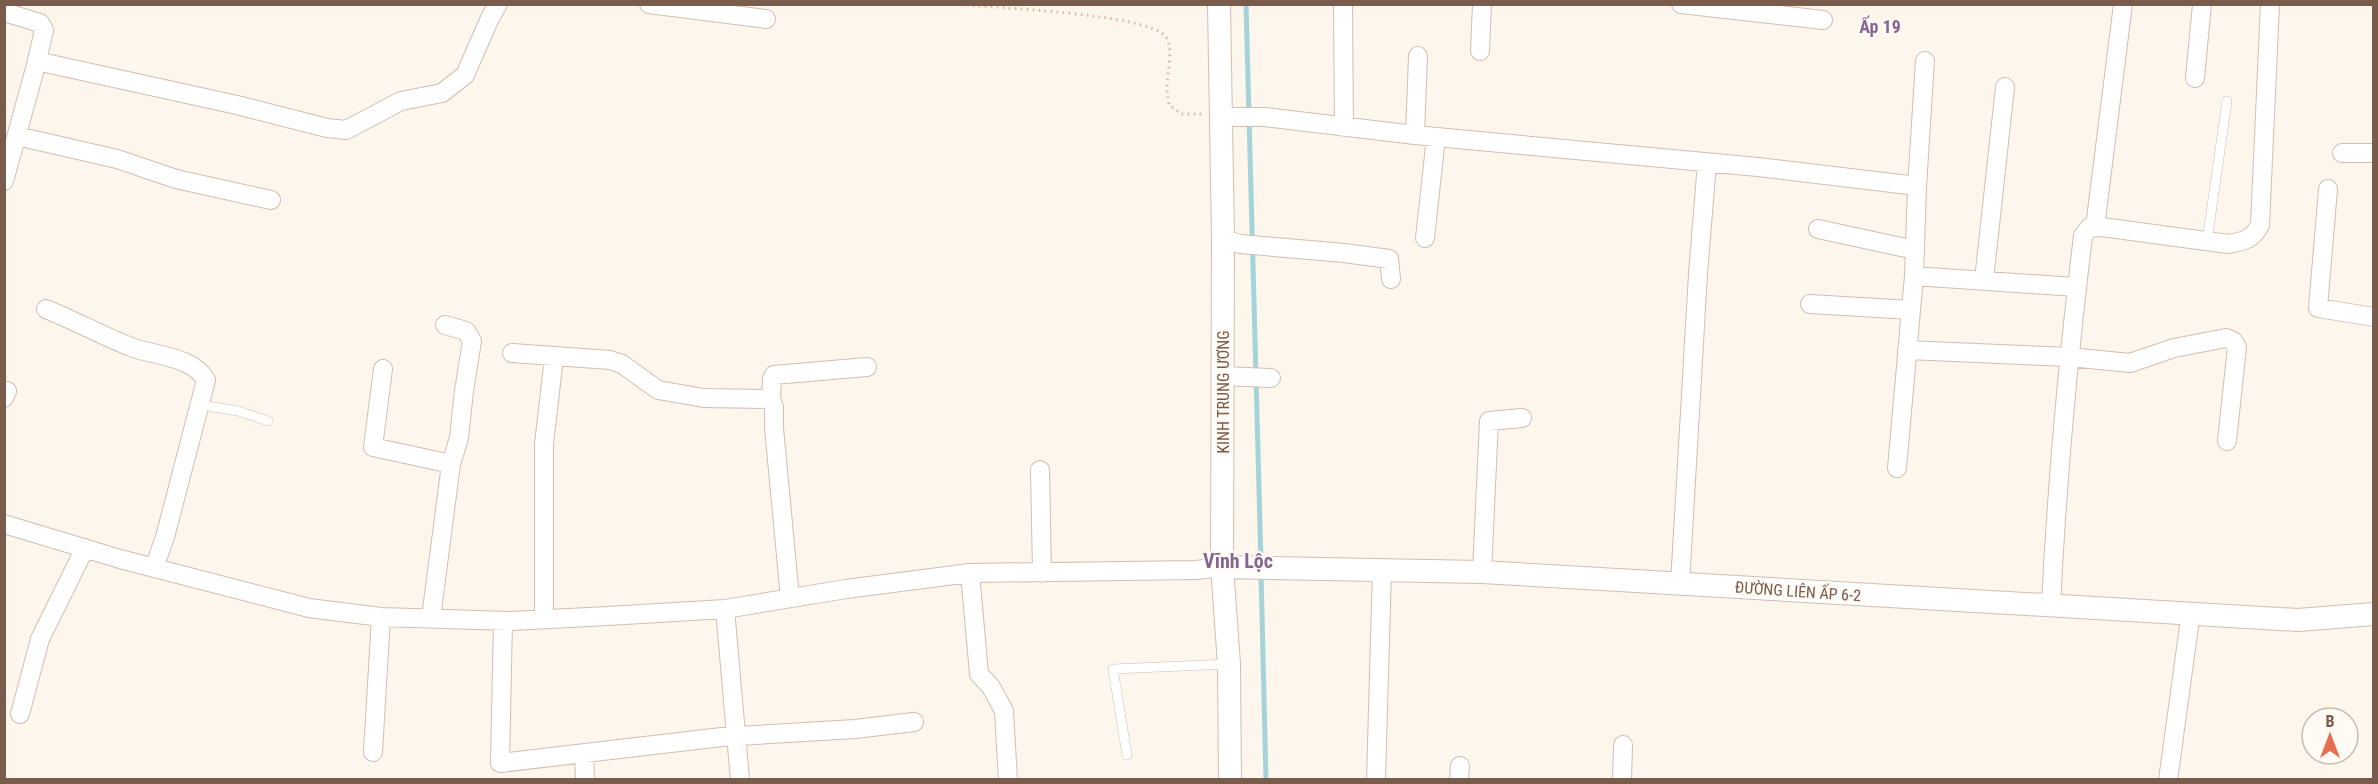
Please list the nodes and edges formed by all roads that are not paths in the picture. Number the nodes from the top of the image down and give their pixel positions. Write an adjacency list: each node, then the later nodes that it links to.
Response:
1 (498, 4): 16 (street)
2 (650, 4): 11 (street)
3 (1219, 4): 20 (street, KINH TRUNG ƯƠNG)
4 (1343, 4): 21 (street)
5 (1482, 4): 13 (street)
6 (1681, 4): 12 (street)
7 (2122, 4): 32 (street)
8 (2202, 4): 17 (street)
9 (2270, 4): 35 (street)
10 (4, 12): 16 (street)
11 (766, 19)
12 (1823, 20)
13 (1480, 51)
14 (1418, 56): 22 (street)
15 (1925, 60): 29 (street)
16 (36, 65): 23 (street)
17 (2195, 78)
18 (2005, 87): 40 (street)
19 (2227, 101): 35 (lane)
20 (1226, 116): 21 (street); 36 (street, KINH TRUNG ƯƠNG)
21 (1344, 127): 22 (street)
22 (1415, 135): 24 (street)
23 (17, 136): 28 (street); 31 (street)
24 (1436, 137): 27 (street); 34 (street)
25 (2342, 153): 26 (street)
26 (2373, 153)
27 (1707, 162): 29 (street); 71 (street)
28 (4, 181)
29 (1917, 186): 37 (street)
30 (2328, 189): 45 (street)
31 (271, 201)
32 (2095, 227): 35 (street); 41 (street)
33 (1818, 229): 37 (street)
34 (1425, 238)
35 (2207, 241)
36 (1232, 242): 39 (street); 53 (street, KINH TRUNG ƯƠNG)
37 (1915, 250): 38 (street)
38 (1914, 276): 40 (street); 44 (street)
39 (1391, 279)
40 (1984, 280): 41 (street)
41 (2076, 287): 50 (street)
42 (1810, 304): 44 (street)
43 (46, 309): 56 (street)
44 (1911, 310): 47 (street)
45 (2373, 317)
46 (445, 325): 60 (street)
47 (1907, 350): 50 (street); 61 (street)
48 (512, 353): 49 (street)
49 (554, 357): 55 (street); 79 (street)
50 (2069, 357): 59 (street); 73 (street)
51 (867, 367): 55 (street)
52 (383, 369): 60 (street)
53 (1223, 376): 54 (street); 65 (street, KINH TRUNG ƯƠNG)
54 (1271, 378)
55 (771, 399): 72 (street)
56 (201, 405): 58 (lane); 66 (street)
57 (1522, 417): 70 (street)
58 (268, 421)
59 (2227, 441)
60 (450, 464): 78 (street)
61 (1897, 468)
62 (1040, 471): 69 (street)
63 (4, 524): 64 (street)
64 (85, 548): 66 (street); 82 (street)
65 (1230, 567): 67 (street, ĐƯỜNG LIÊN ẤP 6-2); 69 (street); 81 (street, KINH TRUNG ƯƠNG)
66 (154, 568): 77 (street)
67 (1382, 569): 70 (street, ĐƯỜNG LIÊN ẤP 6-2); 93 (street)
68 (970, 573): 69 (street); 72 (street); 91 (street)
69 (1041, 573)
70 (1482, 573): 71 (street, ĐƯỜNG LIÊN ẤP 6-2)
71 (1680, 584): 73 (street, ĐƯỜNG LIÊN ẤP 6-2)
72 (790, 598): 74 (street)
73 (2051, 604): 75 (street, ĐƯỜNG LIÊN ẤP 6-2)
74 (725, 609): 79 (street); 84 (street)
75 (2191, 612): 76 (street, ĐƯỜNG LIÊN ẤP 6-2); 95 (street)
76 (2373, 614)
77 (381, 617): 78 (street); 86 (street)
78 (431, 618): 80 (street)
79 (544, 619): 80 (street)
80 (503, 621): 87 (street)
81 (1229, 664): 88 (lane); 92 (street, KINH TRUNG ƯƠNG)
82 (20, 714)
83 (914, 722): 84 (street)
84 (735, 735): 87 (street); 90 (street)
85 (1623, 745): 94 (street)
86 (373, 752)
87 (584, 754): 89 (street)
88 (1127, 755)
89 (585, 780)
90 (740, 780)
91 (1008, 780)
92 (1230, 780)
93 (1376, 780)
94 (1622, 780)
95 (2168, 780)

